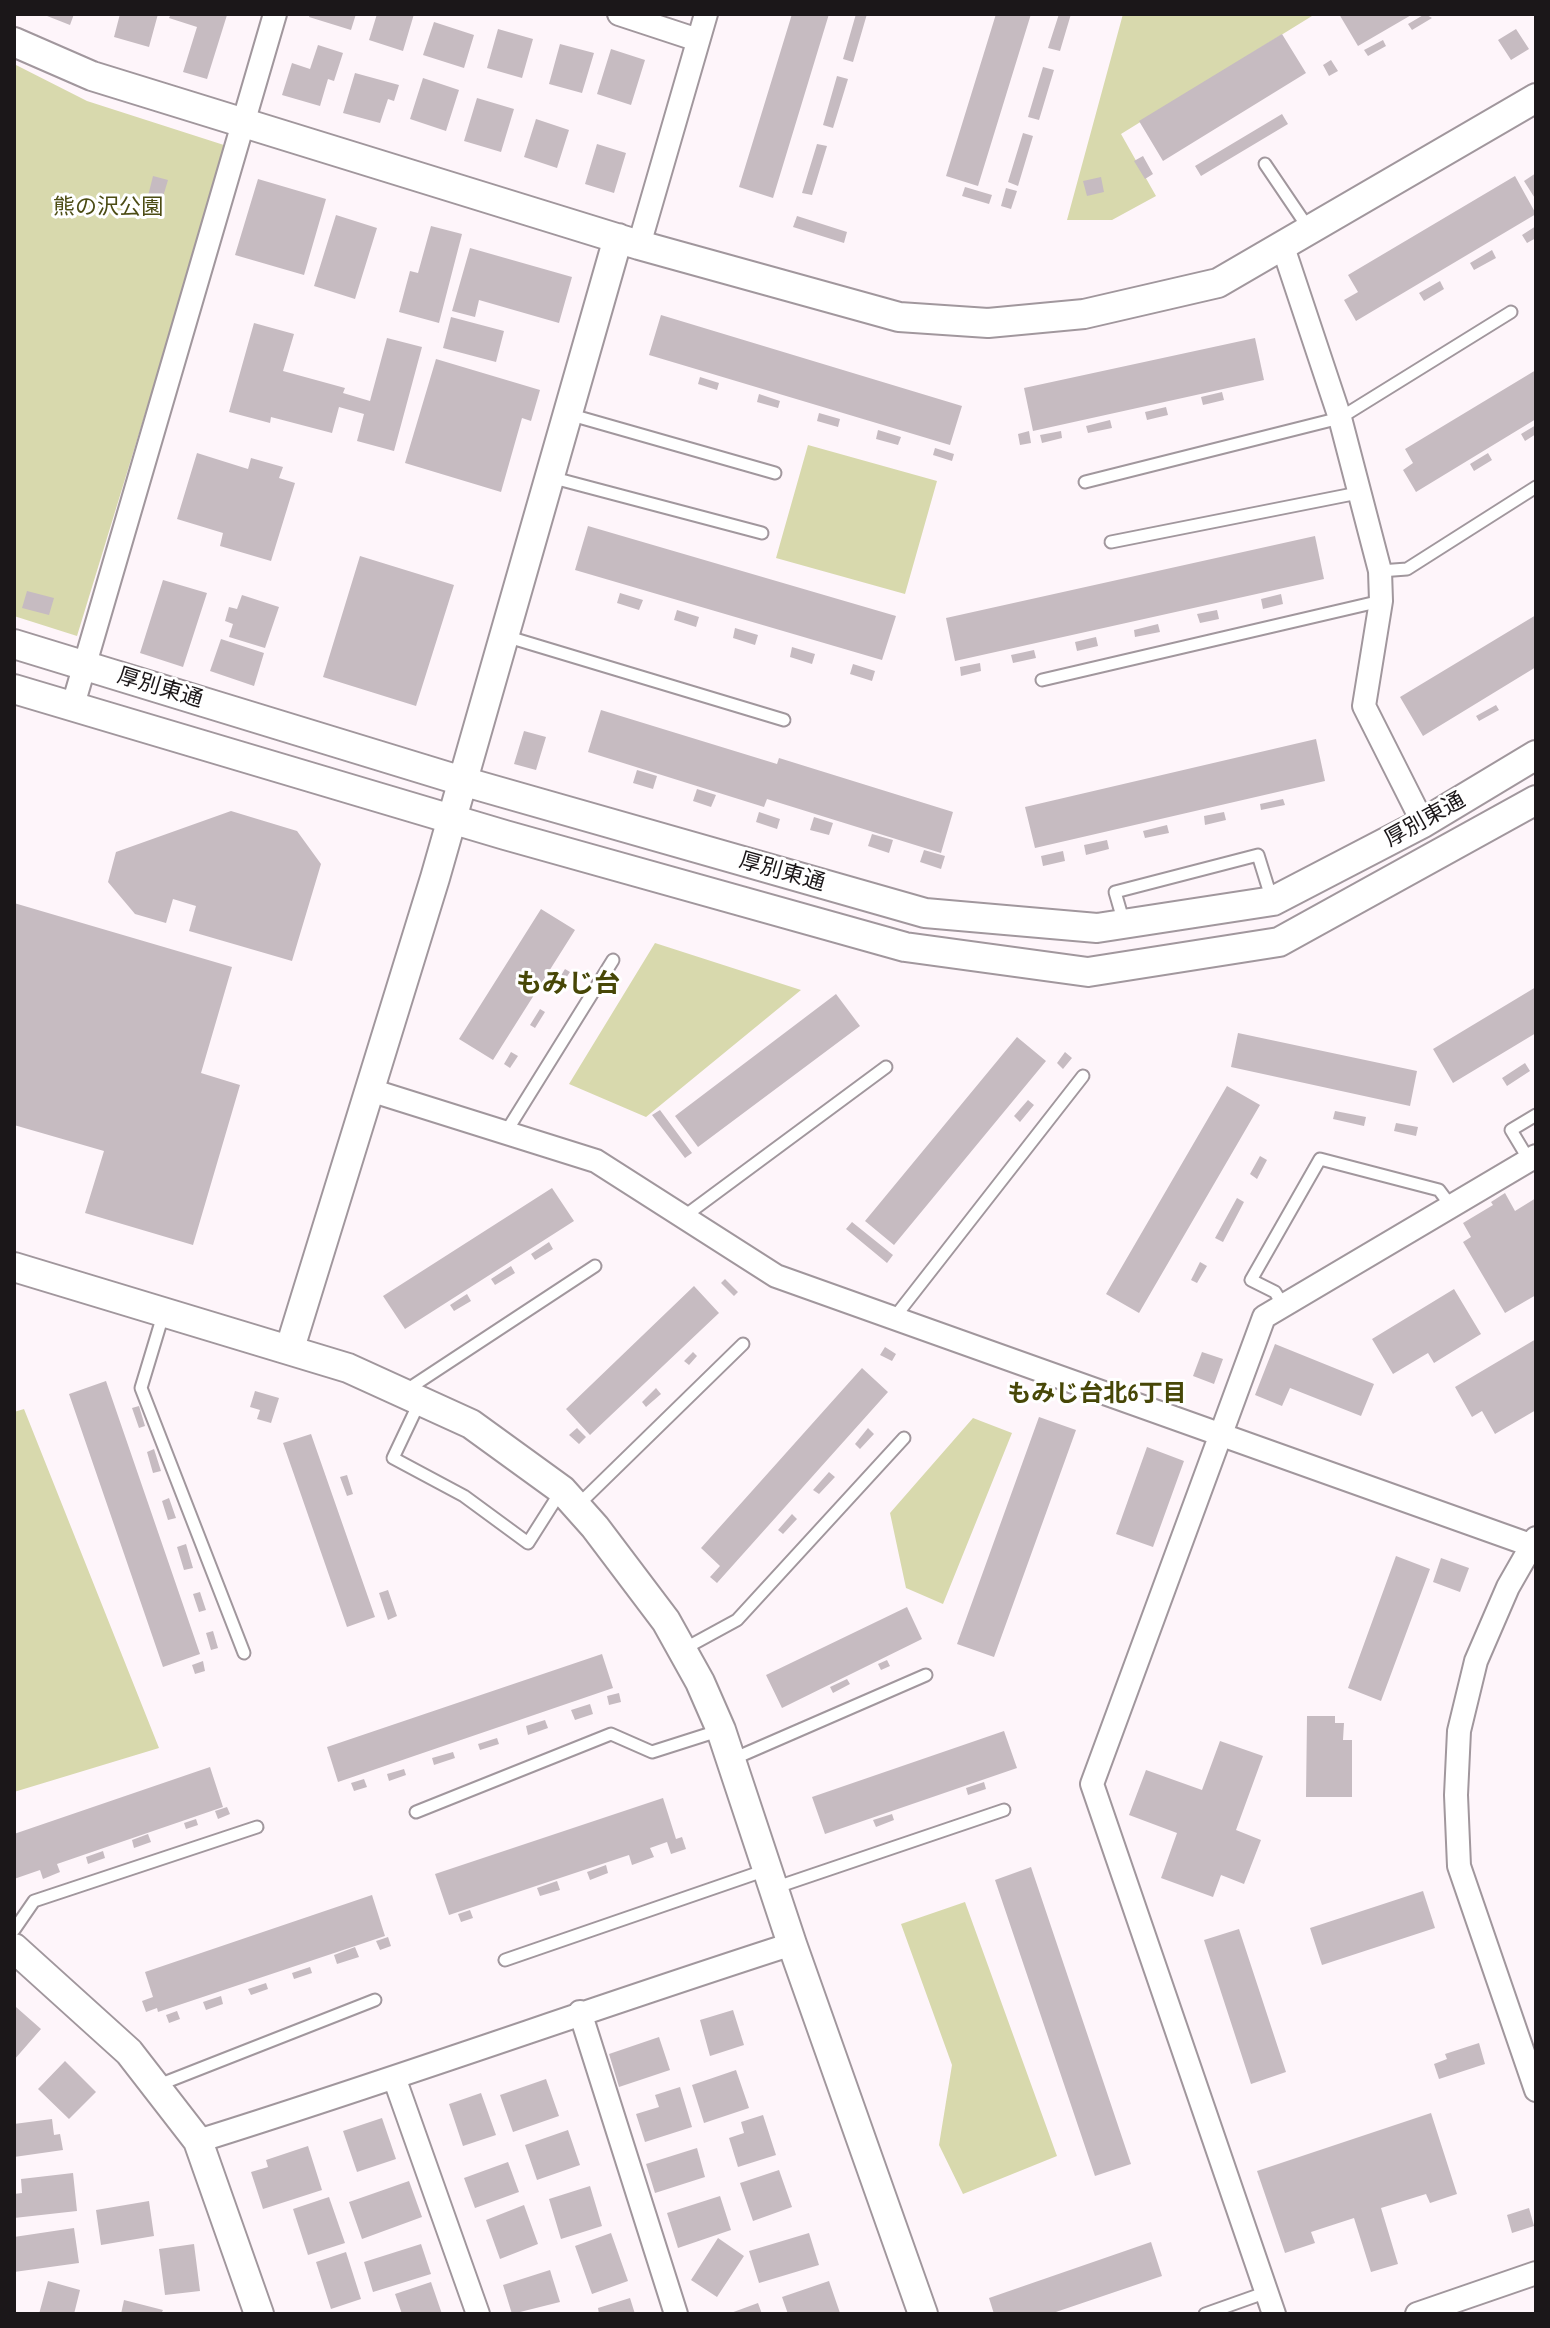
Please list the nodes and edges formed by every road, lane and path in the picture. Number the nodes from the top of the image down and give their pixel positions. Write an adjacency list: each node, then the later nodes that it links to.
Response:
1 (275, 14): 7 (street)
2 (619, 14): 4 (street)
3 (706, 14): 4 (street)
4 (698, 40): 10 (street)
5 (14, 42): 7 (street)
6 (1536, 98): 9 (street)
7 (242, 122): 10 (street); 26 (street)
8 (1265, 164): 9 (lane)
9 (1309, 229): 11 (street)
10 (628, 242): 11 (street); 13 (street)
11 (1282, 244): 14 (street)
12 (1511, 312): 14 (lane)
13 (566, 414): 15 (lane); 16 (street)
14 (1340, 418): 17 (lane); 19 (street)
15 (775, 473)
16 (548, 476): 20 (lane); 24 (street)
17 (1085, 482)
18 (1536, 487): 22 (lane)
19 (1358, 493): 21 (lane); 22 (street)
20 (762, 533)
21 (1111, 542)
22 (1380, 571): 23 (street)
23 (1381, 601): 27 (lane); 35 (street)
24 (505, 636): 30 (lane); 32 (street)
25 (14, 644): 26 (street, 厚別東通)
26 (84, 665): 29 (street); 32 (street, 厚別東通)
27 (1042, 680)
28 (14, 689): 29 (street, 厚別東通)
29 (73, 705): 34 (street, 厚別東通)
30 (784, 720)
31 (1536, 755): 35 (street, 厚別東通)
32 (462, 781): 34 (street); 37 (street, 厚別東通)
33 (1536, 800): 34 (street, 厚別東通)
34 (452, 819): 41 (street)
35 (1423, 823): 36 (street, 厚別東通)
36 (1273, 901): 37 (street, 厚別東通); 37 (lane)
37 (1124, 924)
38 (613, 960): 43 (lane)
39 (886, 1067): 46 (lane)
40 (1083, 1076): 51 (lane)
41 (370, 1090): 43 (street); 53 (street)
42 (1536, 1115): 44 (lane)
43 (506, 1132): 46 (street)
44 (1533, 1158): 45 (street)
45 (1451, 1206): 49 (street); 49 (lane)
46 (682, 1218): 51 (street)
47 (595, 1266): 54 (lane)
48 (14, 1267): 50 (street)
49 (1283, 1305): 55 (street)
50 (164, 1311): 53 (street); 60 (lane)
51 (894, 1318): 55 (street)
52 (743, 1344): 57 (lane)
53 (290, 1348): 54 (street)
54 (411, 1397): 57 (street); 57 (lane)
55 (1218, 1436): 58 (street); 79 (street)
56 (904, 1438): 59 (lane)
57 (569, 1499): 59 (street)
58 (1534, 1543): 76 (street)
59 (682, 1650): 62 (street)
60 (244, 1653)
61 (926, 1675): 63 (lane)
62 (721, 1730): 63 (street); 65 (lane)
63 (731, 1760): 67 (street)
64 (1004, 1810): 67 (lane)
65 (416, 1812)
66 (257, 1827): 68 (lane)
67 (770, 1879): 69 (street); 71 (lane)
68 (14, 1930)
69 (792, 1944): 73 (street); 83 (street)
70 (14, 1948): 75 (street)
71 (505, 1960)
72 (375, 2000): 75 (lane)
73 (580, 2012): 74 (street); 82 (street)
74 (395, 2080): 77 (street); 81 (street)
75 (155, 2086): 77 (street)
76 (1536, 2090)
77 (198, 2141): 80 (street)
78 (1536, 2273): 85 (street)
79 (1270, 2303): 84 (lane)
80 (259, 2314)
81 (478, 2314)
82 (676, 2314)
83 (923, 2314)
84 (1205, 2314)
85 (1417, 2314)

